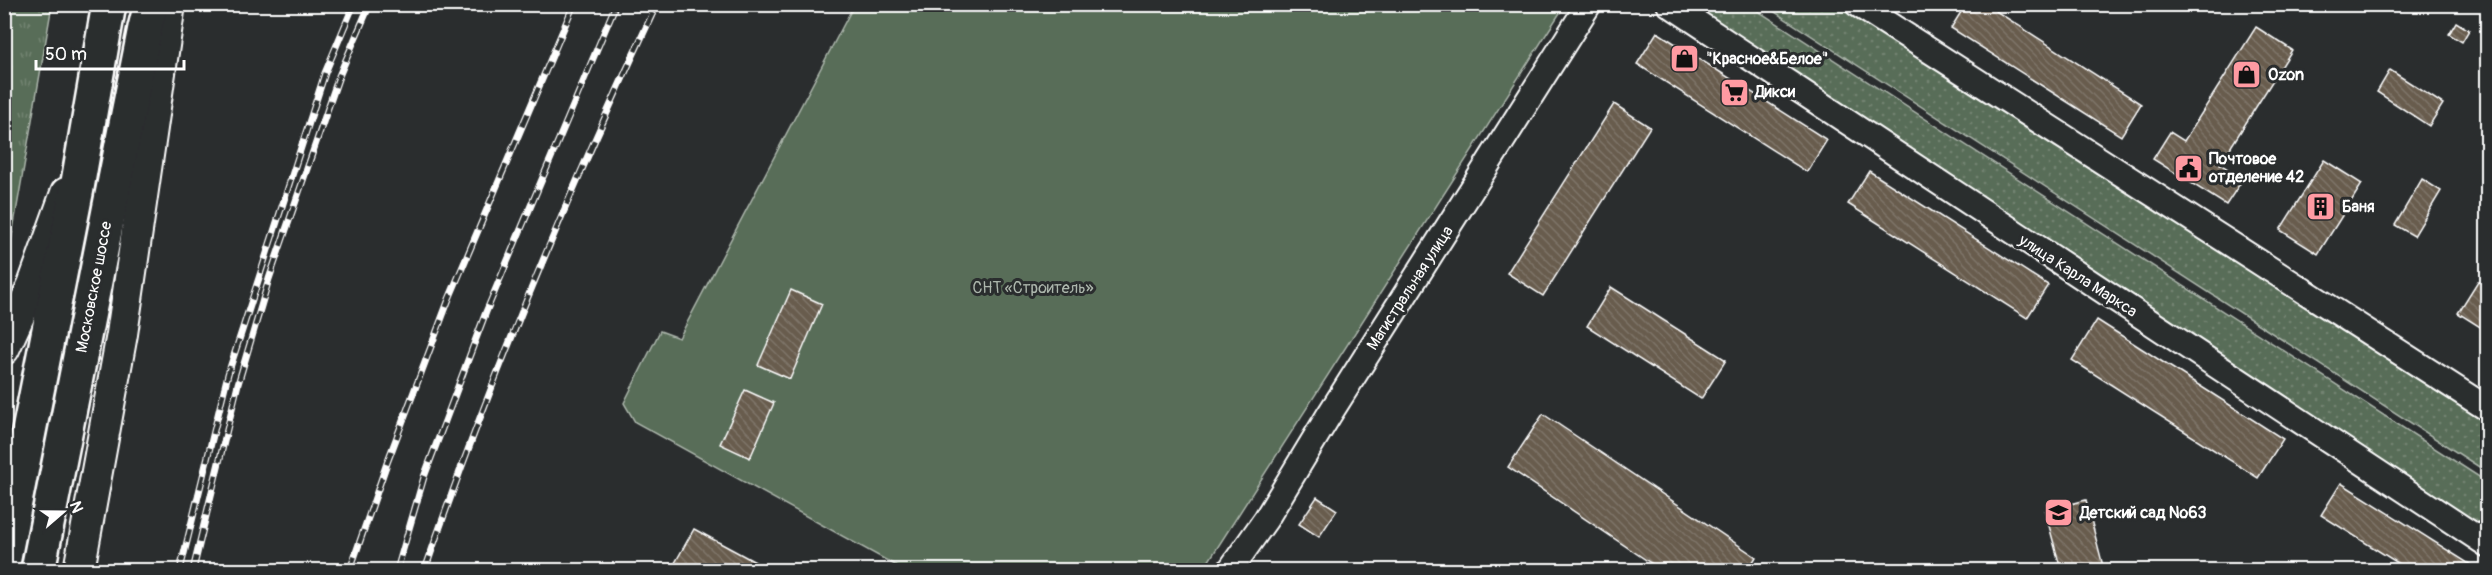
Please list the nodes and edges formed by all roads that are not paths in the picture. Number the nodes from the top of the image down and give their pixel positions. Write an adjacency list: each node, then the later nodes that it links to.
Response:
1 (109, 4): 7 (highway)
2 (151, 4): 12 (highway, Московское шоссе)
3 (170, 4): 13 (main road, Московское шоссе)
4 (1589, 4): 14 (street, Магистральная улица)
5 (1669, 4): 10 (street, улица Карла Маркса)
6 (1857, 4): 9 (street)
7 (85, 146): 8 (main road); 11 (highway)
8 (4, 349)
9 (2487, 409)
10 (2487, 545)
11 (4, 558)
12 (38, 570)
13 (79, 570)
14 (1230, 570)

